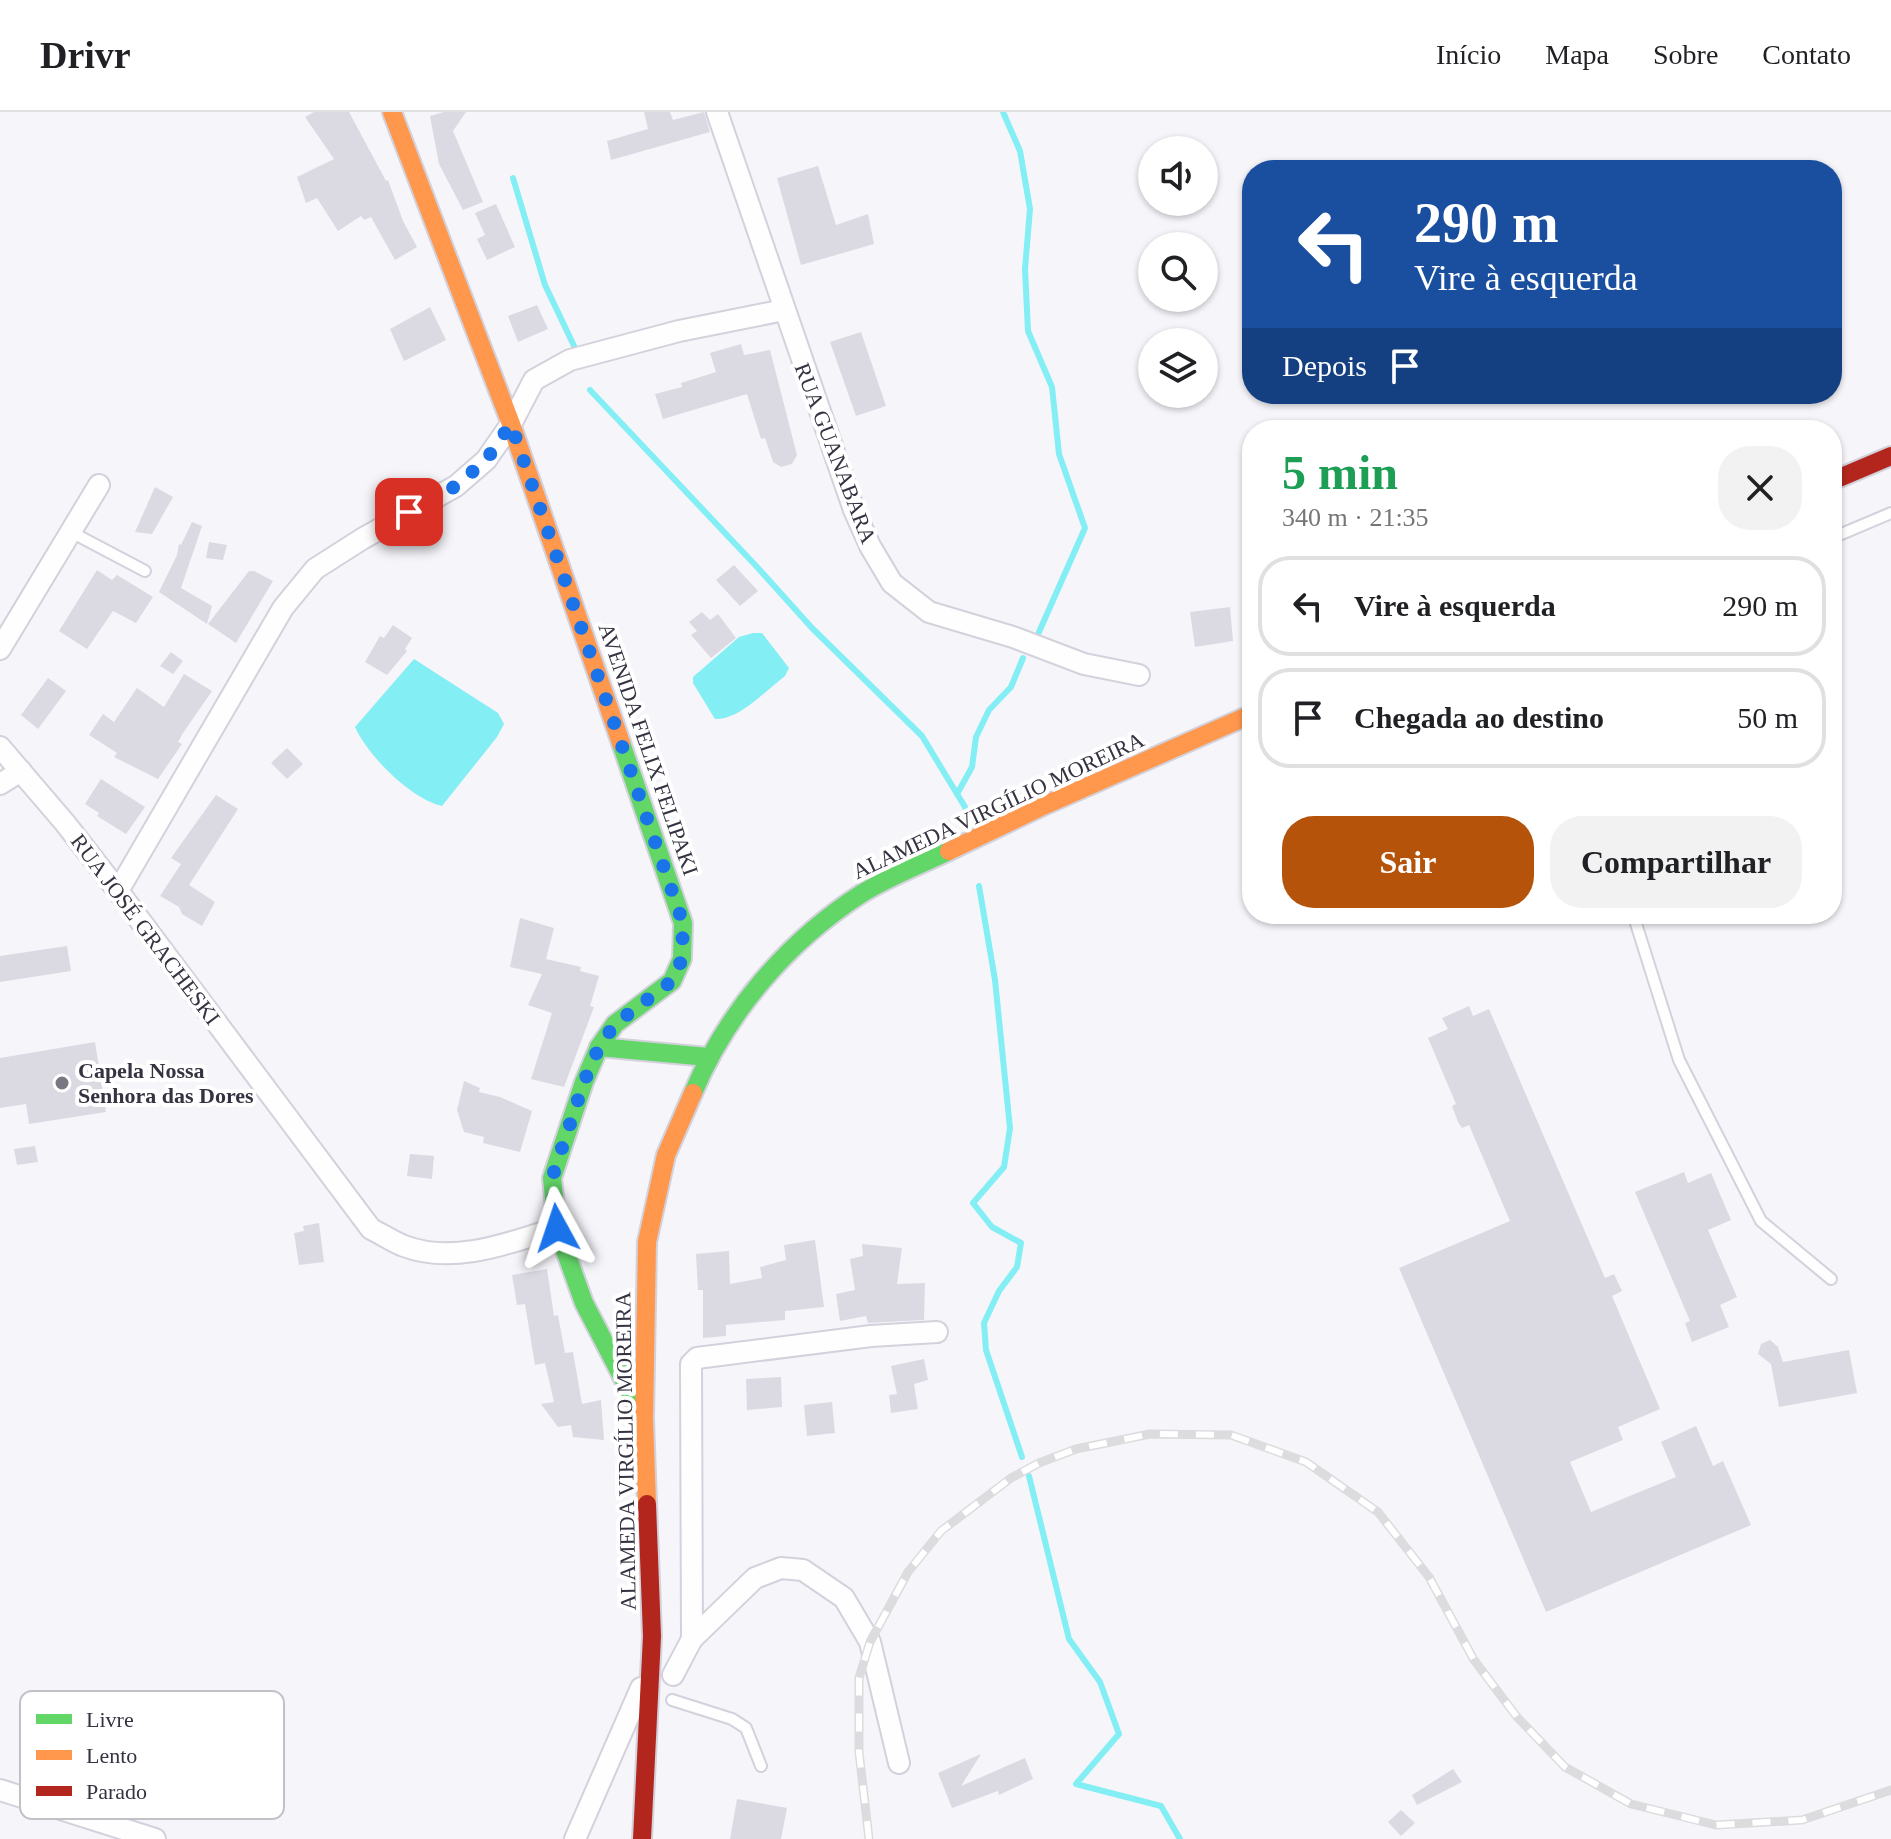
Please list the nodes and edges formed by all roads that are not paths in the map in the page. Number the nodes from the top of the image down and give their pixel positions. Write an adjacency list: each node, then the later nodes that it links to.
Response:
1 (392, 112): 4 (main road, AVENIDA FELIX FELIPAKI)
2 (717, 112): 3 (street, RUA GUANABARA)
3 (784, 310): 4 (street); 13 (street, RUA GUANABARA)
4 (511, 424): 18 (street); 20 (main road, AVENIDA FELIX FELIPAKI)
5 (1891, 456): 6 (main road)
6 (1842, 477)
7 (99, 485): 9 (street)
8 (1891, 513): 10 (lane)
9 (71, 532): 11 (lane); 12 (street)
10 (1842, 534)
11 (145, 571)
12 (0, 649)
13 (1139, 675)
14 (1242, 718): 21 (main road, ALAMEDA VIRGÍLIO MOREIRA)
15 (0, 747): 16 (street, RUA JOSÉ GRACHESKI)
16 (21, 771): 17 (street); 18 (street, RUA JOSÉ GRACHESKI)
17 (0, 784)
18 (118, 891): 22 (street, RUA JOSÉ GRACHESKI)
19 (1636, 924): 23 (lane)
20 (599, 1047): 21 (main road); 22 (main road, AVENIDA FELIX FELIPAKI)
21 (708, 1057): 25 (main road, ALAMEDA VIRGÍLIO MOREIRA)
22 (557, 1228): 25 (main road, AVENIDA FELIX FELIPAKI)
23 (1831, 1279)
24 (937, 1332): 26 (street)
25 (644, 1419): 27 (main road, ALAMEDA VIRGÍLIO MOREIRA)
26 (683, 1638): 28 (street); 30 (street)
27 (650, 1666): 36 (street); 37 (main road, ALAMEDA VIRGÍLIO MOREIRA)
28 (673, 1675): 29 (main road)
29 (672, 1707): 31 (lane)
30 (899, 1763)
31 (761, 1766)
32 (0, 1790): 33 (street)
33 (20, 1796)
34 (92, 1819): 35 (street)
35 (155, 1839)
36 (575, 1839)
37 (642, 1839)

